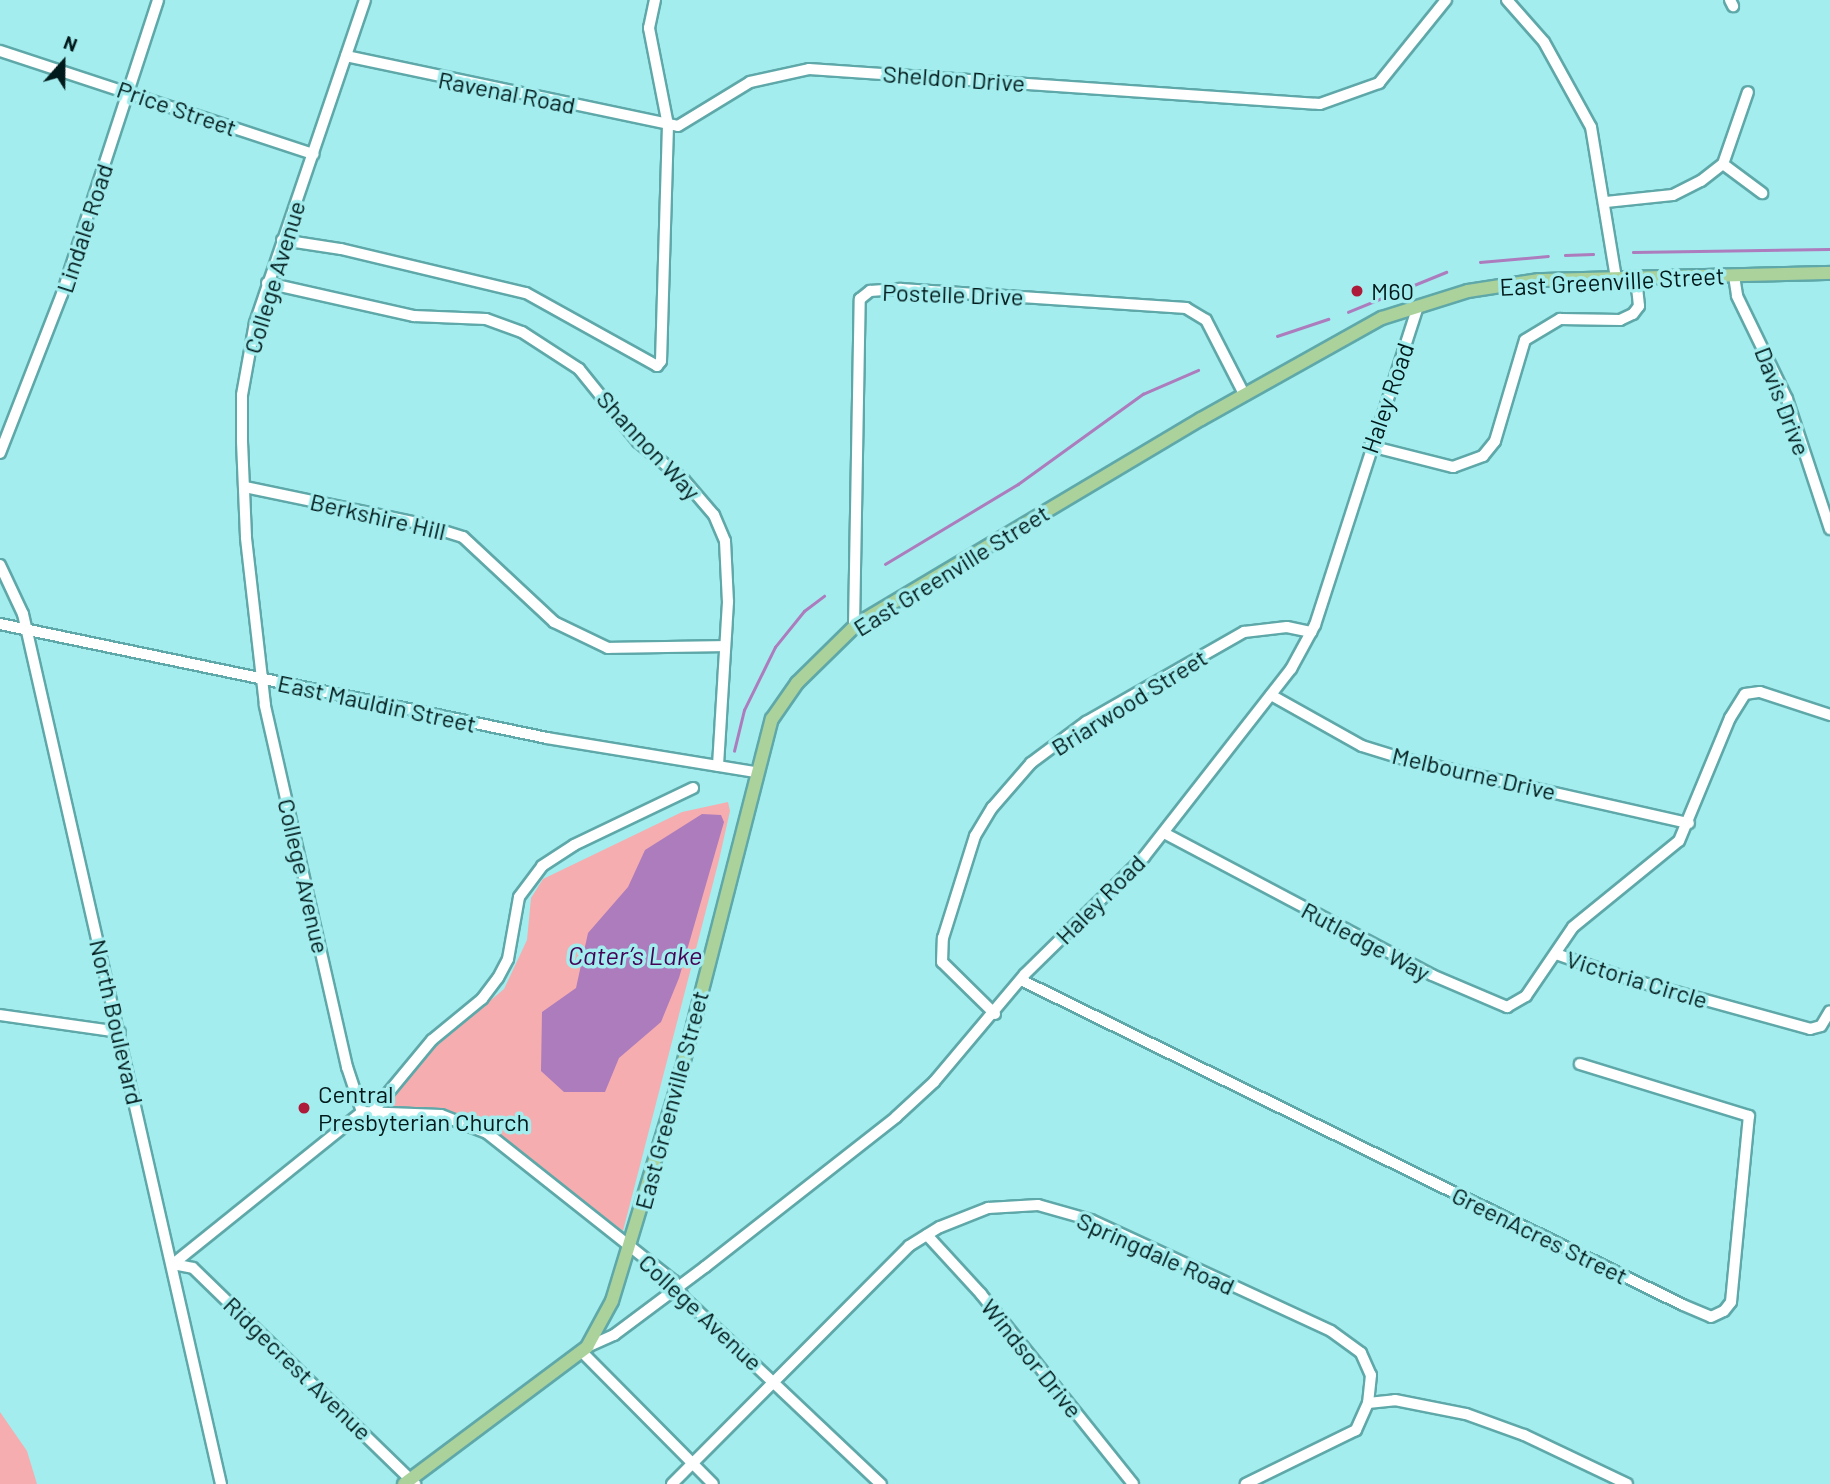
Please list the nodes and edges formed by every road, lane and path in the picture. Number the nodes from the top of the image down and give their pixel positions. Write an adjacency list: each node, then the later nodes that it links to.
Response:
1 (158, 0): 8 (street, Lindale Road)
2 (365, 0): 7 (street, College Avenue)
3 (654, 0): 10 (street)
4 (1446, 0): 10 (street, Sheldon Drive)
5 (1507, 0): 14 (street)
6 (0, 51): 8 (street, Price Street)
7 (346, 56): 10 (street, Ravenal Road); 11 (street, College Avenue)
8 (129, 91): 11 (street, Price Street); 24 (street, Lindale Road)
9 (1748, 92): 12 (street)
10 (668, 125): 15 (street, Shannon Way)
11 (313, 154): 15 (street, College Avenue)
12 (1723, 164): 13 (street); 14 (street)
13 (1762, 193)
14 (1606, 202): 18 (street)
15 (282, 240): 20 (street, College Avenue)
16 (1830, 273): 17 (main road, East Greenville Street)
17 (1734, 276): 19 (main road, East Greenville Street); 26 (street, Davis Drive)
18 (1616, 278): 19 (main road, East Greenville Street); 21 (main road, East Greenville Street)
19 (1636, 278): 23 (street)
20 (267, 283): 25 (street, College Avenue); 32 (street, Shannon Way)
21 (1418, 306): 22 (main road, East Greenville Street); 23 (street, Haley Road)
22 (1244, 394): 29 (main road, East Greenville Street); 29 (street, Postelle Drive)
23 (1370, 446): 31 (street, Haley Road)
24 (0, 453)
25 (245, 486): 32 (street, Berkshire Hill); 33 (street, College Avenue)
26 (1830, 529)
27 (0, 565): 30 (street, North Boulevard)
28 (0, 624): 30 (street, East Mauldin Street)
29 (854, 627): 37 (main road, East Greenville Street)
30 (26, 629): 33 (street, East Mauldin Street); 46 (street, North Boulevard)
31 (1311, 632): 34 (street, Haley Road); 44 (street, Briarwood Street)
32 (724, 646): 36 (street, Shannon Way)
33 (262, 679): 36 (street, East Mauldin Street); 49 (street, College Avenue)
34 (1271, 695): 39 (street, Melbourne Drive); 40 (street, Haley Road)
35 (1830, 715): 39 (street, Victoria Circle)
36 (718, 766): 37 (street, East Mauldin Street)
37 (755, 772): 51 (main road, East Greenville Street)
38 (693, 788): 48 (street)
39 (1689, 823): 41 (street, Victoria Circle)
40 (1164, 833): 41 (street, Rutledge Way); 42 (street, Haley Road)
41 (1556, 954): 43 (street, Victoria Circle)
42 (1021, 980): 44 (street, Haley Road); 47 (street, GreenAcres Street)
43 (1830, 1011)
44 (995, 1014): 53 (street, Haley Road)
45 (0, 1015): 46 (street)
46 (120, 1032): 52 (street, North Boulevard)
47 (1580, 1064)
48 (374, 1110): 49 (street, College Avenue); 51 (street, College Avenue)
49 (362, 1112): 52 (street)
50 (927, 1235): 55 (street, Springdale Road); 56 (street, Springdale Road); 63 (street, Windsor Drive)
51 (631, 1248): 53 (street, College Avenue); 54 (main road, East Greenville Street)
52 (173, 1264): 58 (street, Ridgecrest Avenue); 59 (street, North Boulevard)
53 (677, 1286): 54 (street, Haley Road); 55 (street, College Avenue)
54 (584, 1349): 57 (street); 58 (main road, East Greenville Street)
55 (775, 1381): 57 (street, Springdale Road); 62 (street, College Avenue)
56 (1368, 1403): 64 (street, Springdale Road); 65 (street)
57 (692, 1464): 60 (street, Springdale Road); 61 (street)
58 (410, 1482)
59 (221, 1484)
60 (673, 1484)
61 (713, 1484)
62 (881, 1484)
63 (1133, 1484)
64 (1246, 1484)
65 (1627, 1484)

